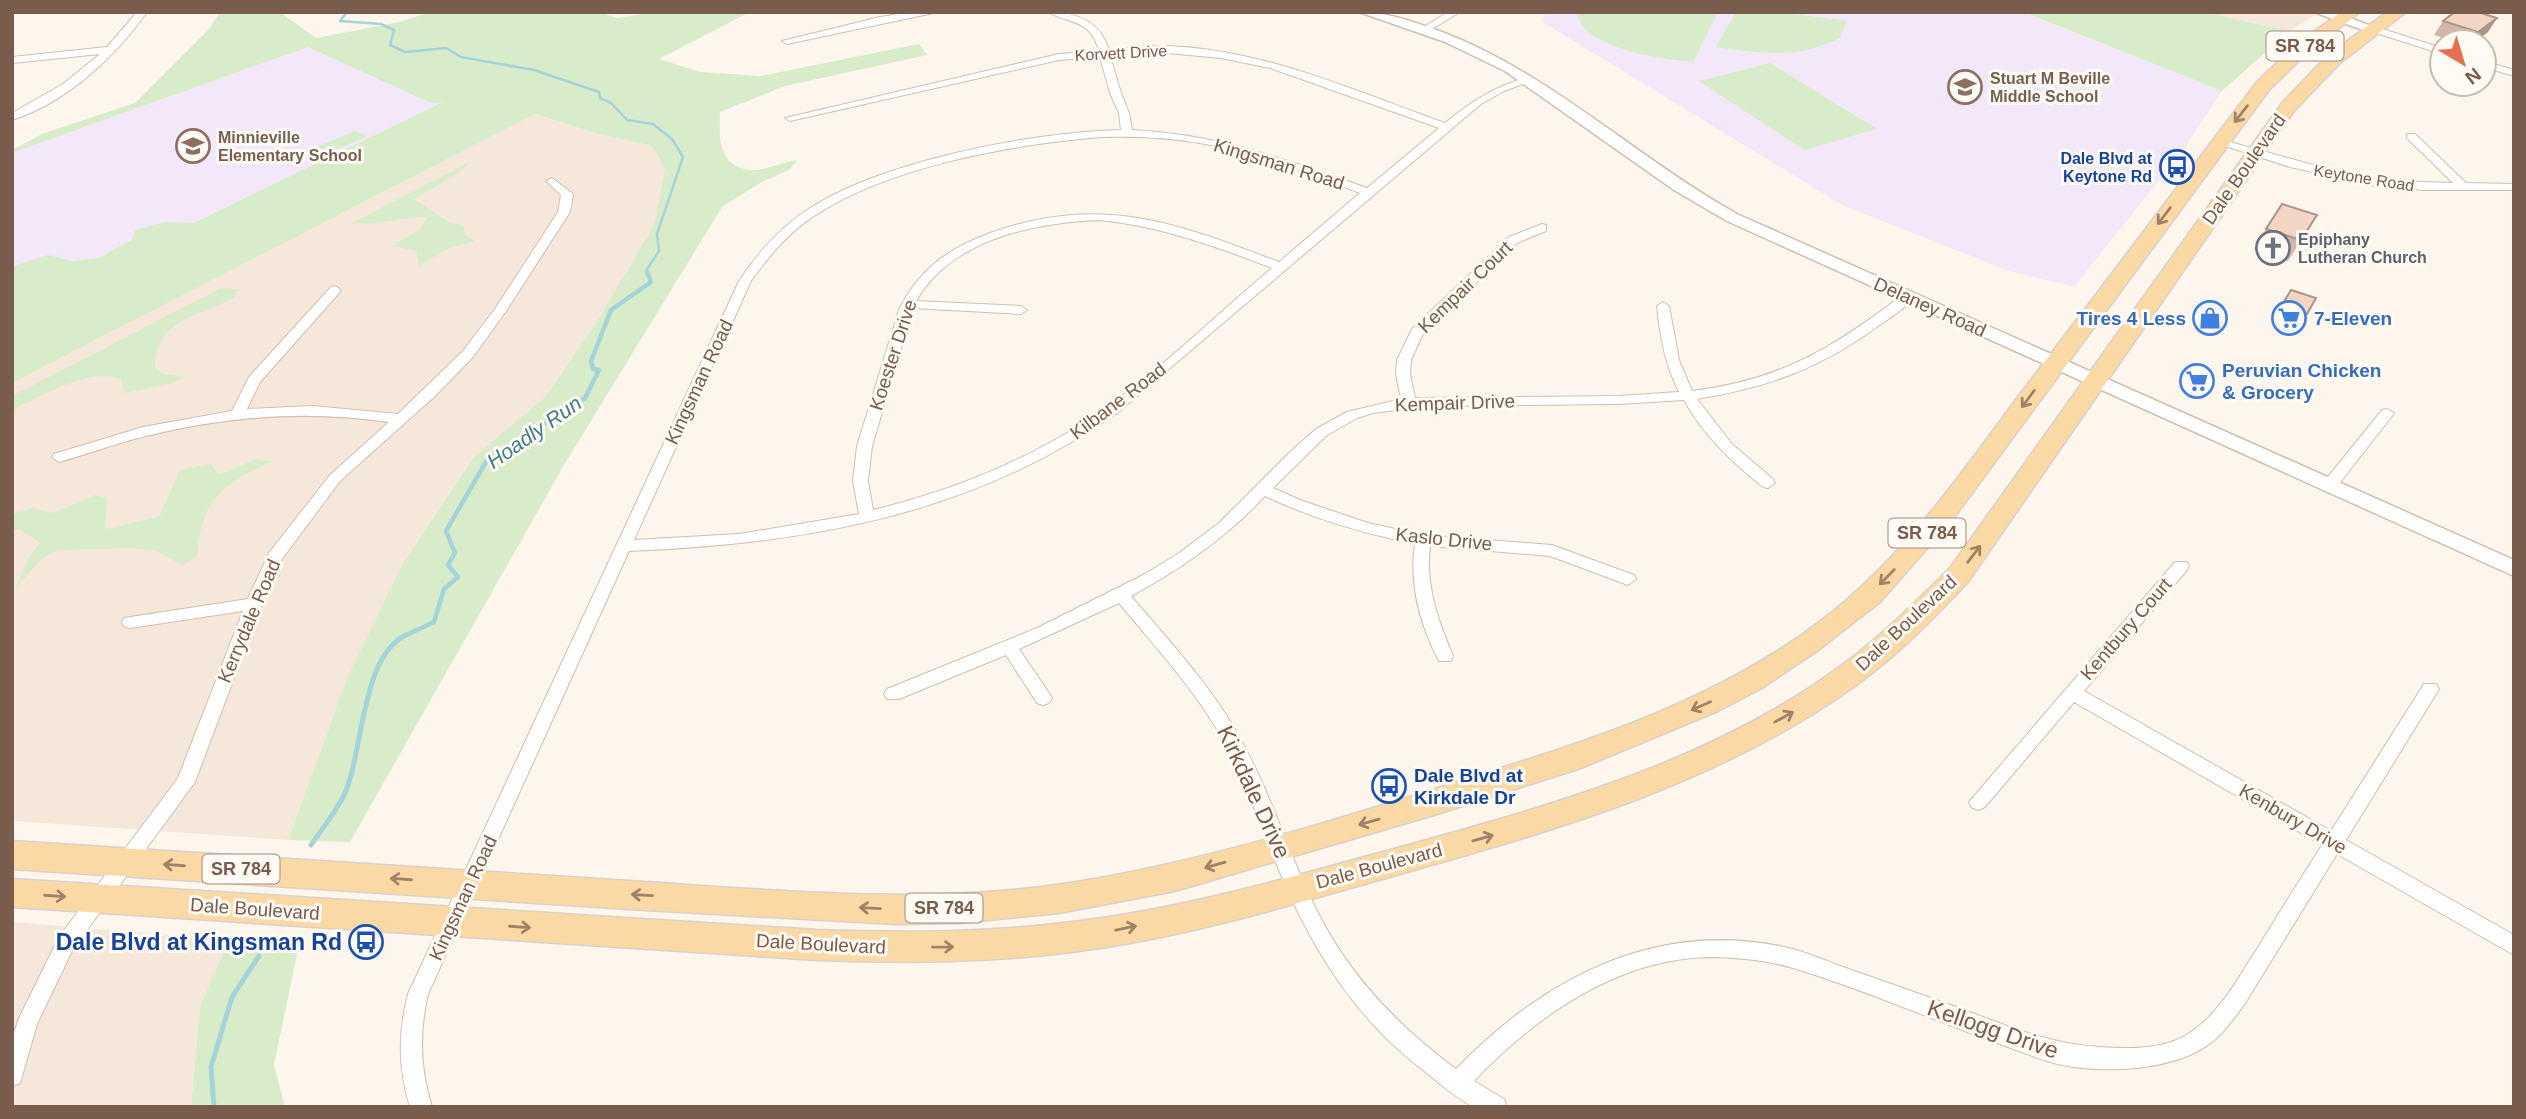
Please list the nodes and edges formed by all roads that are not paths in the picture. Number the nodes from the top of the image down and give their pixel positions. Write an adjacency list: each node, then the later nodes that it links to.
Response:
1 (142, 12): 14 (street)
2 (933, 12): 8 (street)
3 (1053, 12): 15 (street)
4 (1366, 12): 11 (street, Delaney Road)
5 (1455, 12): 11 (street)
6 (2320, 12): 9 (street)
7 (2398, 12): 10 (main road, Dale Boulevard / SR 784)
8 (877, 16): 12 (street)
9 (2347, 16): 10 (street); 23 (main road, Dale Boulevard / SR 784, one-way to 23)
10 (2373, 29): 13 (street); 24 (main road, Dale Boulevard / SR 784)
11 (1424, 30): 17 (street, Delaney Road)
12 (787, 41)
13 (2428, 47)
14 (110, 50): 16 (street); 18 (street)
15 (1105, 51): 19 (street, Korvett Drive); 20 (street, Korvett Drive); 21 (street)
16 (12, 60)
17 (1529, 80): 20 (street, Kilbane Road); 32 (street, Delaney Road)
18 (12, 117)
19 (790, 118)
20 (1446, 127): 28 (street, Kilbane Road)
21 (1127, 133): 28 (street, Kingsman Road); 49 (street, Kingsman Road)
22 (2411, 136): 26 (street)
23 (2219, 142): 24 (street, Keytone Road); 36 (main road, Dale Boulevard / SR 784, one-way to 36)
24 (2256, 153): 26 (street, Keytone Road); 37 (main road, Dale Boulevard / SR 784)
25 (552, 181): 42 (street, Kerrydale Road)
26 (2463, 187): 27 (street, Keytone Road)
27 (2514, 187)
28 (1370, 193): 30 (street, Kilbane Road)
29 (1542, 228): 39 (street, Kempair Court)
30 (1281, 267): 33 (street, Koester Drive); 47 (street, Kilbane Road)
31 (335, 290): 40 (street)
32 (1909, 297): 36 (street, Delaney Road); 38 (street, Kempair Drive)
33 (908, 304): 35 (street); 47 (street, Koester Drive)
34 (1663, 306): 38 (street)
35 (1021, 310)
36 (2054, 363): 37 (street, Delaney Road); 64 (main road, Dale Boulevard / SR 784, one-way to 64)
37 (2096, 382): 45 (street, Delaney Road); 68 (main road, Dale Boulevard / SR 784, one-way to 37)
38 (1685, 395): 39 (street, Kempair Drive); 44 (street)
39 (1409, 402): 46 (street, Kempair Drive)
40 (238, 413): 42 (street); 43 (street)
41 (2387, 413): 45 (street)
42 (400, 419): 54 (street, Kerrydale Road)
43 (60, 457)
44 (1768, 483)
45 (2329, 486): 51 (street, Delaney Road)
46 (1264, 489): 48 (street, Kaslo Drive); 53 (street, Kempair Drive)
47 (868, 519): 49 (street, Kilbane Road)
48 (1423, 540): 52 (street, Kaslo Drive); 57 (street)
49 (624, 546): 67 (street, Kingsman Road)
50 (2181, 566): 59 (street, Kentbury Court)
51 (2514, 569)
52 (1628, 579)
53 (1121, 595): 56 (street, Kempair Drive); 64 (street, Kirkdale Drive)
54 (253, 604): 55 (street); 66 (street, Kerrydale Road)
55 (131, 622)
56 (1008, 645): 60 (street, Kempair Drive); 61 (street)
57 (1445, 656)
58 (2430, 689): 63 (street, Kellogg Drive)
59 (2072, 692): 62 (street, Kentbury Court); 63 (street, Kenbury Drive)
60 (893, 694)
61 (1043, 698)
62 (1978, 802)
63 (2335, 843): 72 (street, Kenbury Drive); 74 (street, Kellogg Drive)
64 (1281, 847): 67 (main road, Dale Boulevard / SR 784, one-way to 67); 68 (street, Kirkdale Drive)
65 (12, 855): 66 (main road, Dale Boulevard / SR 784)
66 (127, 862): 67 (main road, Dale Boulevard / SR 784, one-way to 66); 70 (street, Kerrydale Road)
67 (470, 884): 71 (street, Kingsman Road)
68 (1299, 888): 71 (main road, Dale Boulevard / SR 784, one-way to 68); 74 (street, Kirkdale Drive)
69 (12, 893): 70 (main road, Dale Boulevard / SR 784, one-way to 70)
70 (98, 898): 71 (main road, Dale Boulevard / SR 784); 73 (street, Kerrydale Road)
71 (452, 922): 75 (street, Kingsman Road)
72 (2514, 946)
73 (12, 1076)
74 (1457, 1084): 76 (street, Kirkdale Drive)
75 (421, 1107)
76 (1496, 1107)

